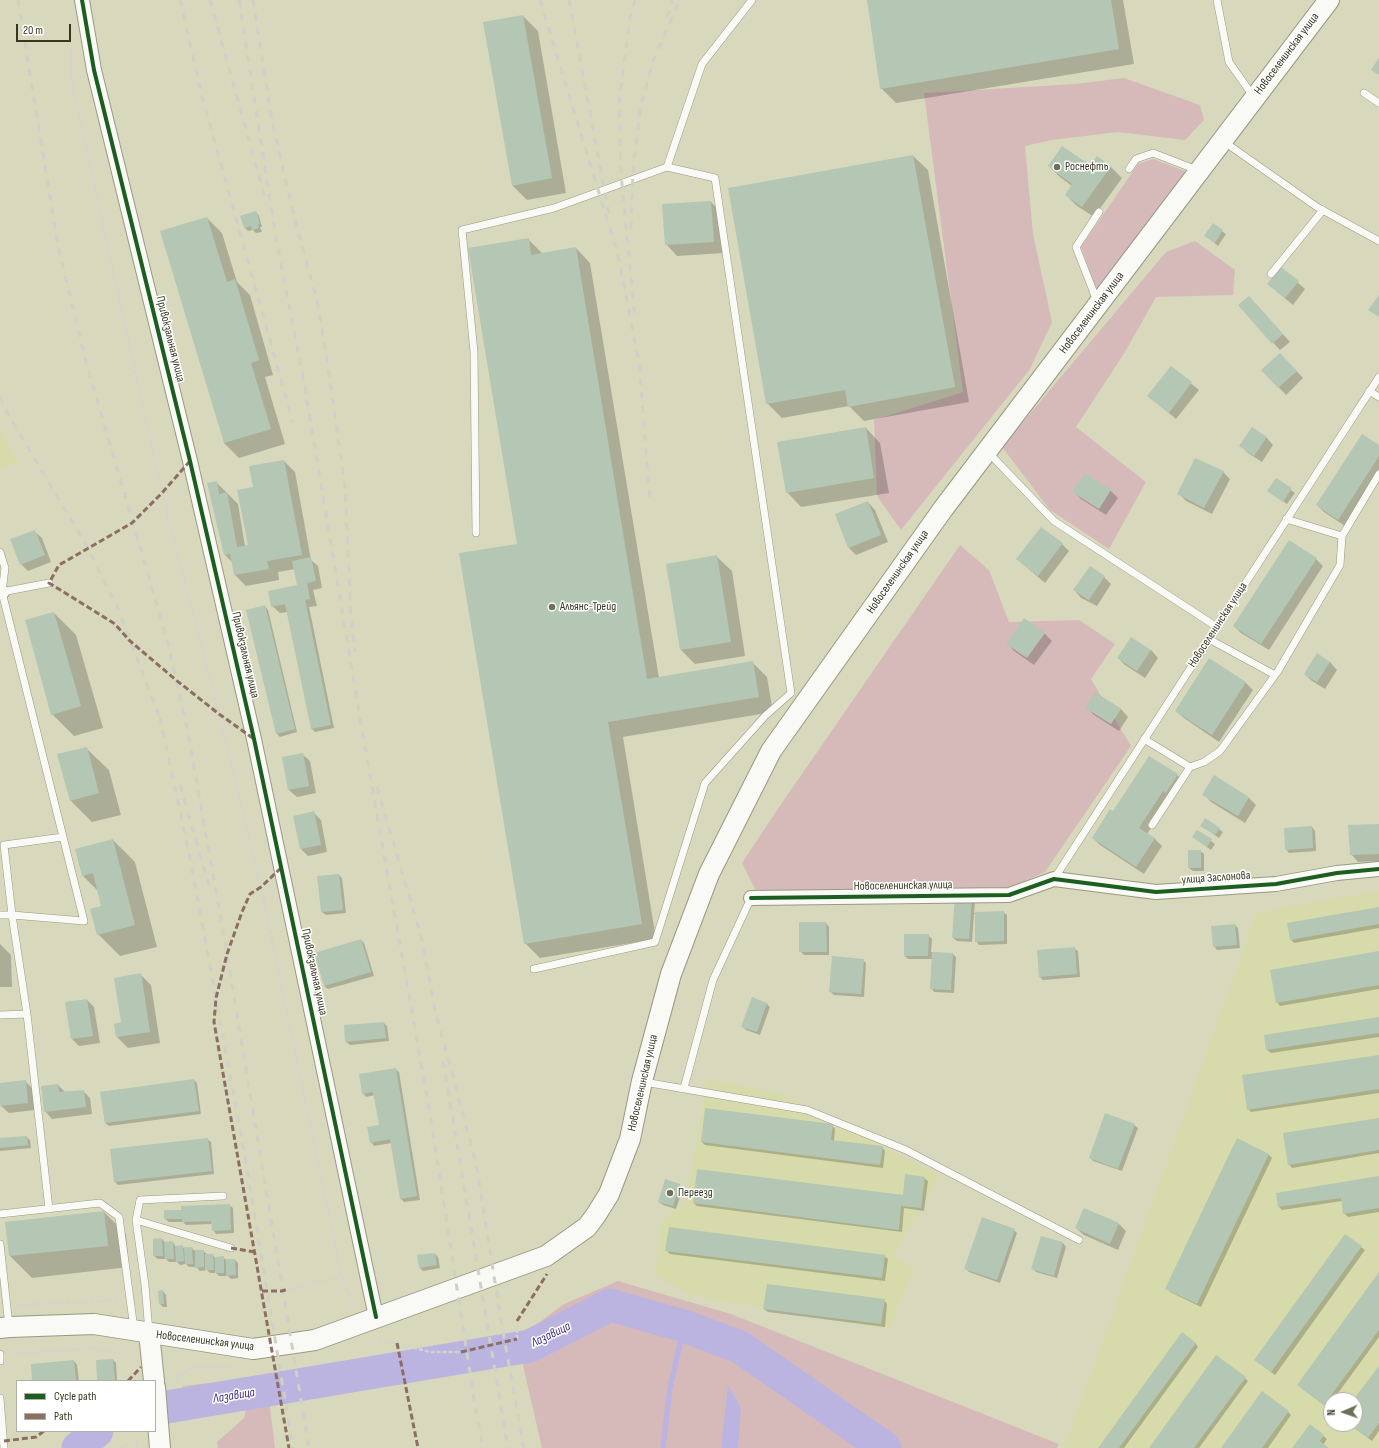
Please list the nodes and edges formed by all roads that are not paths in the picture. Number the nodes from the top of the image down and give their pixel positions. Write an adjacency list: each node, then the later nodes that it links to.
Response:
1 (82, 0): 52 (street, Привокзальная улица)
2 (752, 0): 9 (lane)
3 (1216, 0): 6 (lane)
4 (1329, 0): 6 (main road, Новоселенинская улица)
5 (1364, 93): 7 (lane)
6 (1254, 98): 8 (main road, Новоселенинская улица)
7 (1379, 103)
8 (1222, 140): 11 (main road, Новоселенинская улица); 12 (lane)
9 (667, 167): 23 (lane); 40 (lane)
10 (1129, 169): 11 (lane)
11 (1199, 171): 16 (main road, Новоселенинская улица)
12 (1323, 210): 14 (lane); 15 (lane)
13 (1099, 212): 16 (lane)
14 (1379, 241)
15 (1271, 274)
16 (1098, 304): 20 (main road, Новоселенинская улица)
17 (1379, 377): 18 (lane, Новоселенинская улица)
18 (1370, 391): 19 (lane); 22 (lane, Новоселенинская улица)
19 (1379, 398)
20 (987, 450): 28 (lane); 43 (main road, Новоселенинская улица)
21 (1379, 474): 24 (lane)
22 (1286, 519): 24 (lane); 28 (lane, Новоселенинская улица)
23 (476, 533)
24 (1342, 536): 30 (lane)
25 (0, 552): 27 (lane)
26 (49, 583): 27 (lane)
27 (1, 592): 34 (lane)
28 (1217, 627): 29 (lane, Новоселенинская улица)
29 (1209, 639): 30 (lane); 31 (lane, Новоселенинская улица)
30 (1275, 675): 32 (lane)
31 (1144, 740): 32 (lane); 36 (lane, Новоселенинская улица)
32 (1190, 767): 33 (lane)
33 (1152, 825)
34 (63, 837): 39 (lane); 39 (lane)
35 (1379, 869): 36 (street, улица Заслонова)
36 (1054, 879): 37 (street, Новоселенинская улица)
37 (751, 898): 44 (lane)
38 (0, 915): 39 (lane)
39 (12, 915): 41 (lane)
40 (534, 969)
41 (27, 1014): 42 (lane); 46 (lane)
42 (0, 1015)
43 (642, 1081): 44 (lane); 52 (main road, Новоселенинская улица)
44 (684, 1088): 49 (lane)
45 (223, 1196): 48 (lane)
46 (49, 1209): 47 (lane); 54 (lane)
47 (0, 1214)
48 (136, 1220): 51 (lane); 54 (lane)
49 (1079, 1240)
50 (0, 1244): 53 (lane)
51 (231, 1248)
52 (369, 1320): 54 (main road, Новоселенинская улица)
53 (5, 1328): 54 (main road, Новоселенинская улица)
54 (142, 1332): 57 (main road)
55 (0, 1354): 56 (lane)
56 (0, 1360)
57 (160, 1388): 60 (main road)
58 (0, 1398): 59 (lane)
59 (4, 1448)
60 (160, 1448)

